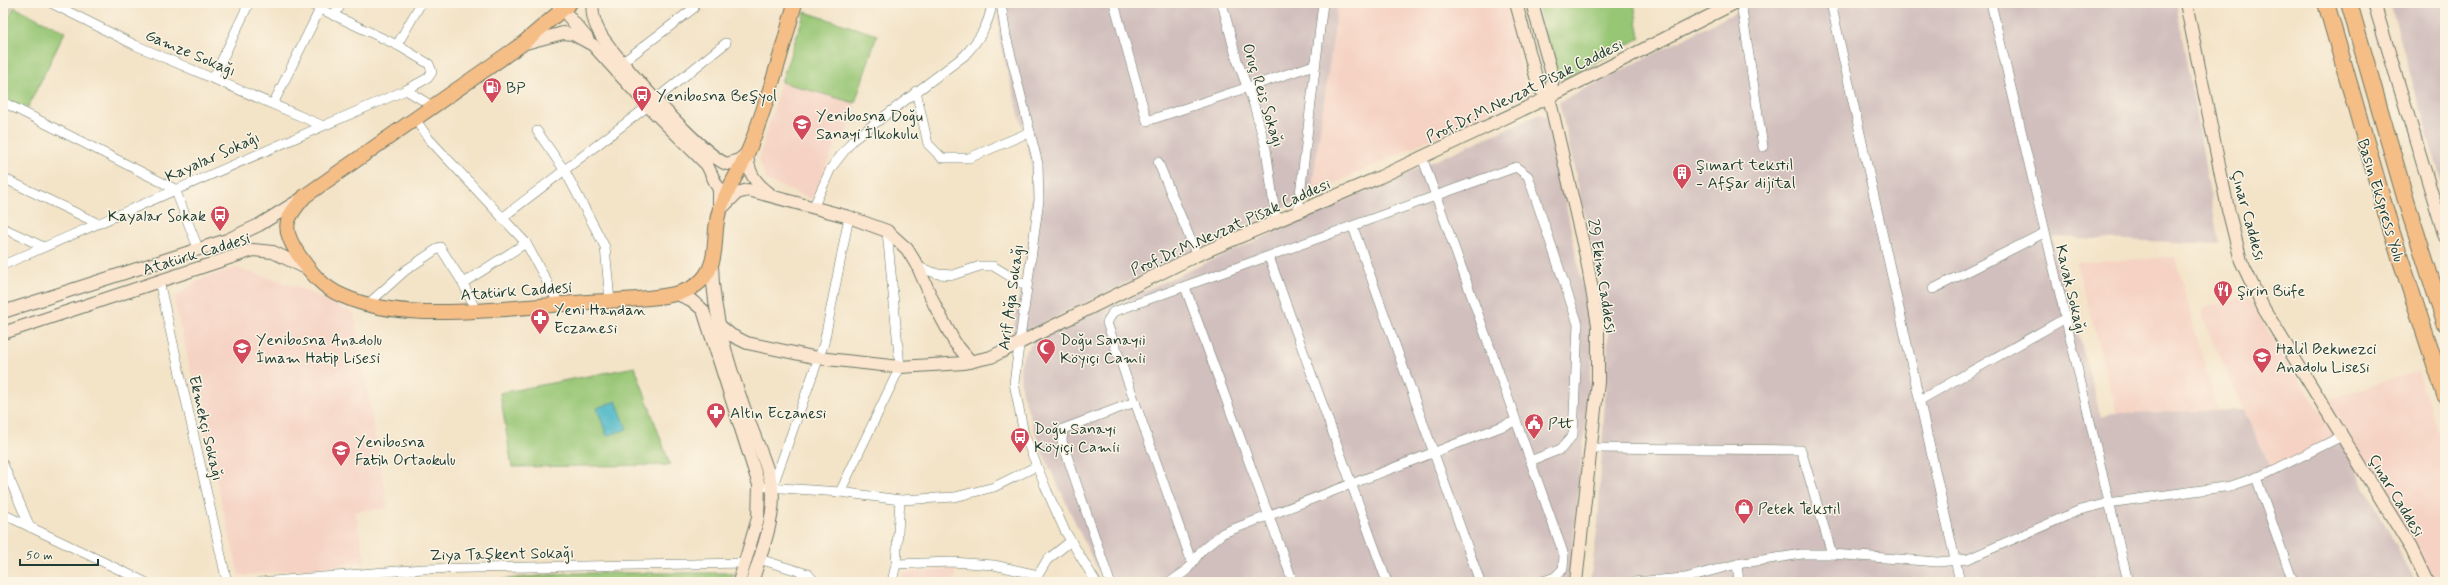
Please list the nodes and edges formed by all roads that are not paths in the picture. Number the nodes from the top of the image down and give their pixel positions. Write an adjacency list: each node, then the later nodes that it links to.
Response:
1 (7, 3): 27 (street)
2 (51, 3): 35 (street, Gamze Sokağı)
3 (249, 3): 35 (street)
4 (308, 3): 26 (street)
5 (342, 3): 28 (street)
6 (421, 3): 32 (street)
7 (593, 3): 33 (main road)
8 (794, 3): 49 (main road)
9 (992, 3): 38 (street)
10 (1001, 3): 47 (street, Arif Ağa Sokağı)
11 (1114, 3): 36 (street)
12 (1222, 3): 36 (street, Oruç Reis Sokağı)
13 (1323, 3): 34 (street)
14 (1516, 3): 39 (main road)
15 (1532, 3): 39 (main road)
16 (1735, 3): 39 (main road, Prof.Dr.M.Nevzat Pisak Caddesi)
17 (1741, 3): 48 (street)
18 (1830, 3): 99 (street)
19 (1991, 3): 68 (street, Kavak Sokağı)
20 (2186, 3): 102 (main road, Çınar Caddesi)
21 (2326, 3): 98 (highway, Basın Ekspress Yolu)
22 (2349, 3): 91 (highway, Basın Ekspress Yolu)
23 (2374, 3): 69 (main road)
24 (560, 4): 30 (main road); 31 (main road)
25 (694, 8): 33 (street)
26 (320, 9): 28 (street); 42 (street)
27 (3, 12)
28 (334, 16): 32 (street)
29 (726, 43): 41 (street)
30 (522, 44): 31 (main road); 43 (main road)
31 (593, 45): 41 (main road)
32 (397, 46): 37 (street, Kayalar Sokağı)
33 (623, 62): 41 (main road)
34 (1314, 65): 36 (street); 59 (street)
35 (213, 79): 42 (street, Gamze Sokağı)
36 (1246, 87): 63 (street, Oruç Reis Sokağı)
37 (406, 90): 43 (street); 45 (street, Kayalar Sokağı)
38 (916, 91): 47 (street); 58 (street)
39 (1549, 98): 50 (main road, Prof.Dr.M.Nevzat Pisak Caddesi); 103 (main road, 29 Ekim Caddesi)
40 (3, 102): 54 (street)
41 (652, 103): 49 (main road); 52 (street); 60 (main road)
42 (272, 104): 45 (street, Gamze Sokağı)
43 (432, 106): 44 (main road)
44 (415, 119): 56 (main road); 62 (street)
45 (321, 125): 54 (street, Kayalar Sokağı)
46 (537, 131): 52 (street)
47 (1030, 132): 81 (street, Arif Ağa Sokağı)
48 (1763, 147)
49 (747, 153): 55 (main road); 60 (main road)
50 (1422, 157): 57 (street); 59 (main road, Prof.Dr.M.Nevzat Pisak Caddesi)
51 (1158, 162): 73 (street)
52 (565, 171): 62 (street); 85 (street)
53 (3, 178): 64 (street)
54 (175, 189): 64 (street, Kayalar Sokağı); 72 (street)
55 (771, 195): 58 (main road); 60 (main road)
56 (305, 196): 72 (main road); 78 (main road)
57 (1437, 197): 65 (street); 101 (street); 105 (street)
58 (814, 206): 61 (main road)
59 (1298, 211): 63 (main road, Prof.Dr.M.Nevzat Pisak Caddesi)
60 (719, 212): 76 (main road)
61 (850, 217): 67 (main road); 95 (street)
62 (502, 218): 70 (street)
63 (1276, 220): 73 (main road, Prof.Dr.M.Nevzat Pisak Caddesi)
64 (97, 223): 71 (street, Kayalar Sokağı)
65 (1353, 227): 74 (street); 104 (street)
66 (3, 228): 71 (street)
67 (887, 232): 77 (main road); 97 (street)
68 (2044, 232): 83 (street); 90 (street, Kavak Sokağı)
69 (2445, 237)
70 (526, 243): 80 (street); 87 (street)
71 (44, 247): 75 (street, Kayalar Sokağı)
72 (198, 248): 89 (main road)
73 (1197, 255): 94 (main road, Prof.Dr.M.Nevzat Pisak Caddesi)
74 (1269, 257): 82 (street); 109 (street)
75 (3, 265)
76 (712, 265): 84 (main road, Atatürk Caddesi); 92 (main road)
77 (918, 267): 81 (street); 96 (main road)
78 (308, 269): 79 (main road, Atatürk Caddesi); 86 (main road, Atatürk Caddesi)
79 (159, 281): 93 (main road, Atatürk Caddesi); 128 (street, Ekmekçi Sokağı)
80 (463, 283): 86 (street); 88 (street)
81 (1026, 286): 94 (street, Arif Ağa Sokağı)
82 (1185, 287): 100 (street); 116 (street)
83 (1933, 289)
84 (677, 294): 85 (main road, Atatürk Caddesi); 110 (main road)
85 (610, 301): 87 (main road, Atatürk Caddesi)
86 (368, 304): 88 (main road, Atatürk Caddesi)
87 (559, 304): 88 (main road, Atatürk Caddesi)
88 (476, 311)
89 (3, 312)
90 (2064, 319): 99 (street); 114 (street, Kavak Sokağı)
91 (2445, 323)
92 (719, 325): 95 (main road, Prof.Dr.M.Nevzat Pisak Caddesi); 111 (main road)
93 (3, 333)
94 (1018, 342): 96 (main road, Prof.Dr.M.Nevzat Pisak Caddesi); 107 (street, Arif Ağa Sokağı)
95 (818, 358): 97 (main road, Prof.Dr.M.Nevzat Pisak Caddesi); 111 (street)
96 (972, 362): 97 (main road, Prof.Dr.M.Nevzat Pisak Caddesi)
97 (900, 367): 112 (street)
98 (2445, 394)
99 (1920, 400): 121 (street)
100 (1135, 402): 123 (street); 135 (street)
101 (1516, 421): 104 (street); 105 (street)
102 (2342, 436): 108 (street); 147 (main road, Çınar Caddesi)
103 (1592, 448): 119 (street); 141 (main road, 29 Ekim Caddesi)
104 (1433, 453): 109 (street); 139 (street)
105 (1530, 461): 140 (street)
106 (3, 464): 117 (street)
107 (1037, 466): 113 (street); 118 (street, Arif Ağa Sokağı)
108 (2256, 477): 114 (street); 146 (street)
109 (1350, 484): 116 (street); 138 (street)
110 (759, 485): 111 (street); 122 (main road)
111 (772, 488): 112 (street); 120 (main road)
112 (840, 492): 113 (street)
113 (900, 500): 124 (street)
114 (2108, 503): 121 (street); 145 (street, Kavak Sokağı)
115 (3, 514): 117 (street)
116 (1269, 515): 123 (street); 137 (street)
117 (30, 527): 127 (street)
118 (1071, 541): 126 (street); 134 (street, Arif Ağa Sokağı)
119 (1832, 554): 121 (street); 125 (street)
120 (759, 559): 131 (main road); 132 (street)
121 (1956, 560): 144 (street)
122 (745, 563): 129 (street, Ziya Taşkent Sokağı); 130 (main road)
123 (1192, 563): 136 (street)
124 (896, 564): 126 (street); 133 (street)
125 (1737, 564): 142 (street); 143 (street)
126 (1036, 579)
127 (145, 582)
128 (227, 582)
129 (260, 582)
130 (739, 582)
131 (752, 582)
132 (815, 582)
133 (892, 582)
134 (1096, 582)
135 (1110, 582)
136 (1170, 582)
137 (1293, 582)
138 (1387, 582)
139 (1480, 582)
140 (1541, 582)
141 (1576, 582)
142 (1633, 582)
143 (1739, 582)
144 (1960, 582)
145 (2128, 582)
146 (2293, 582)
147 (2427, 582)

